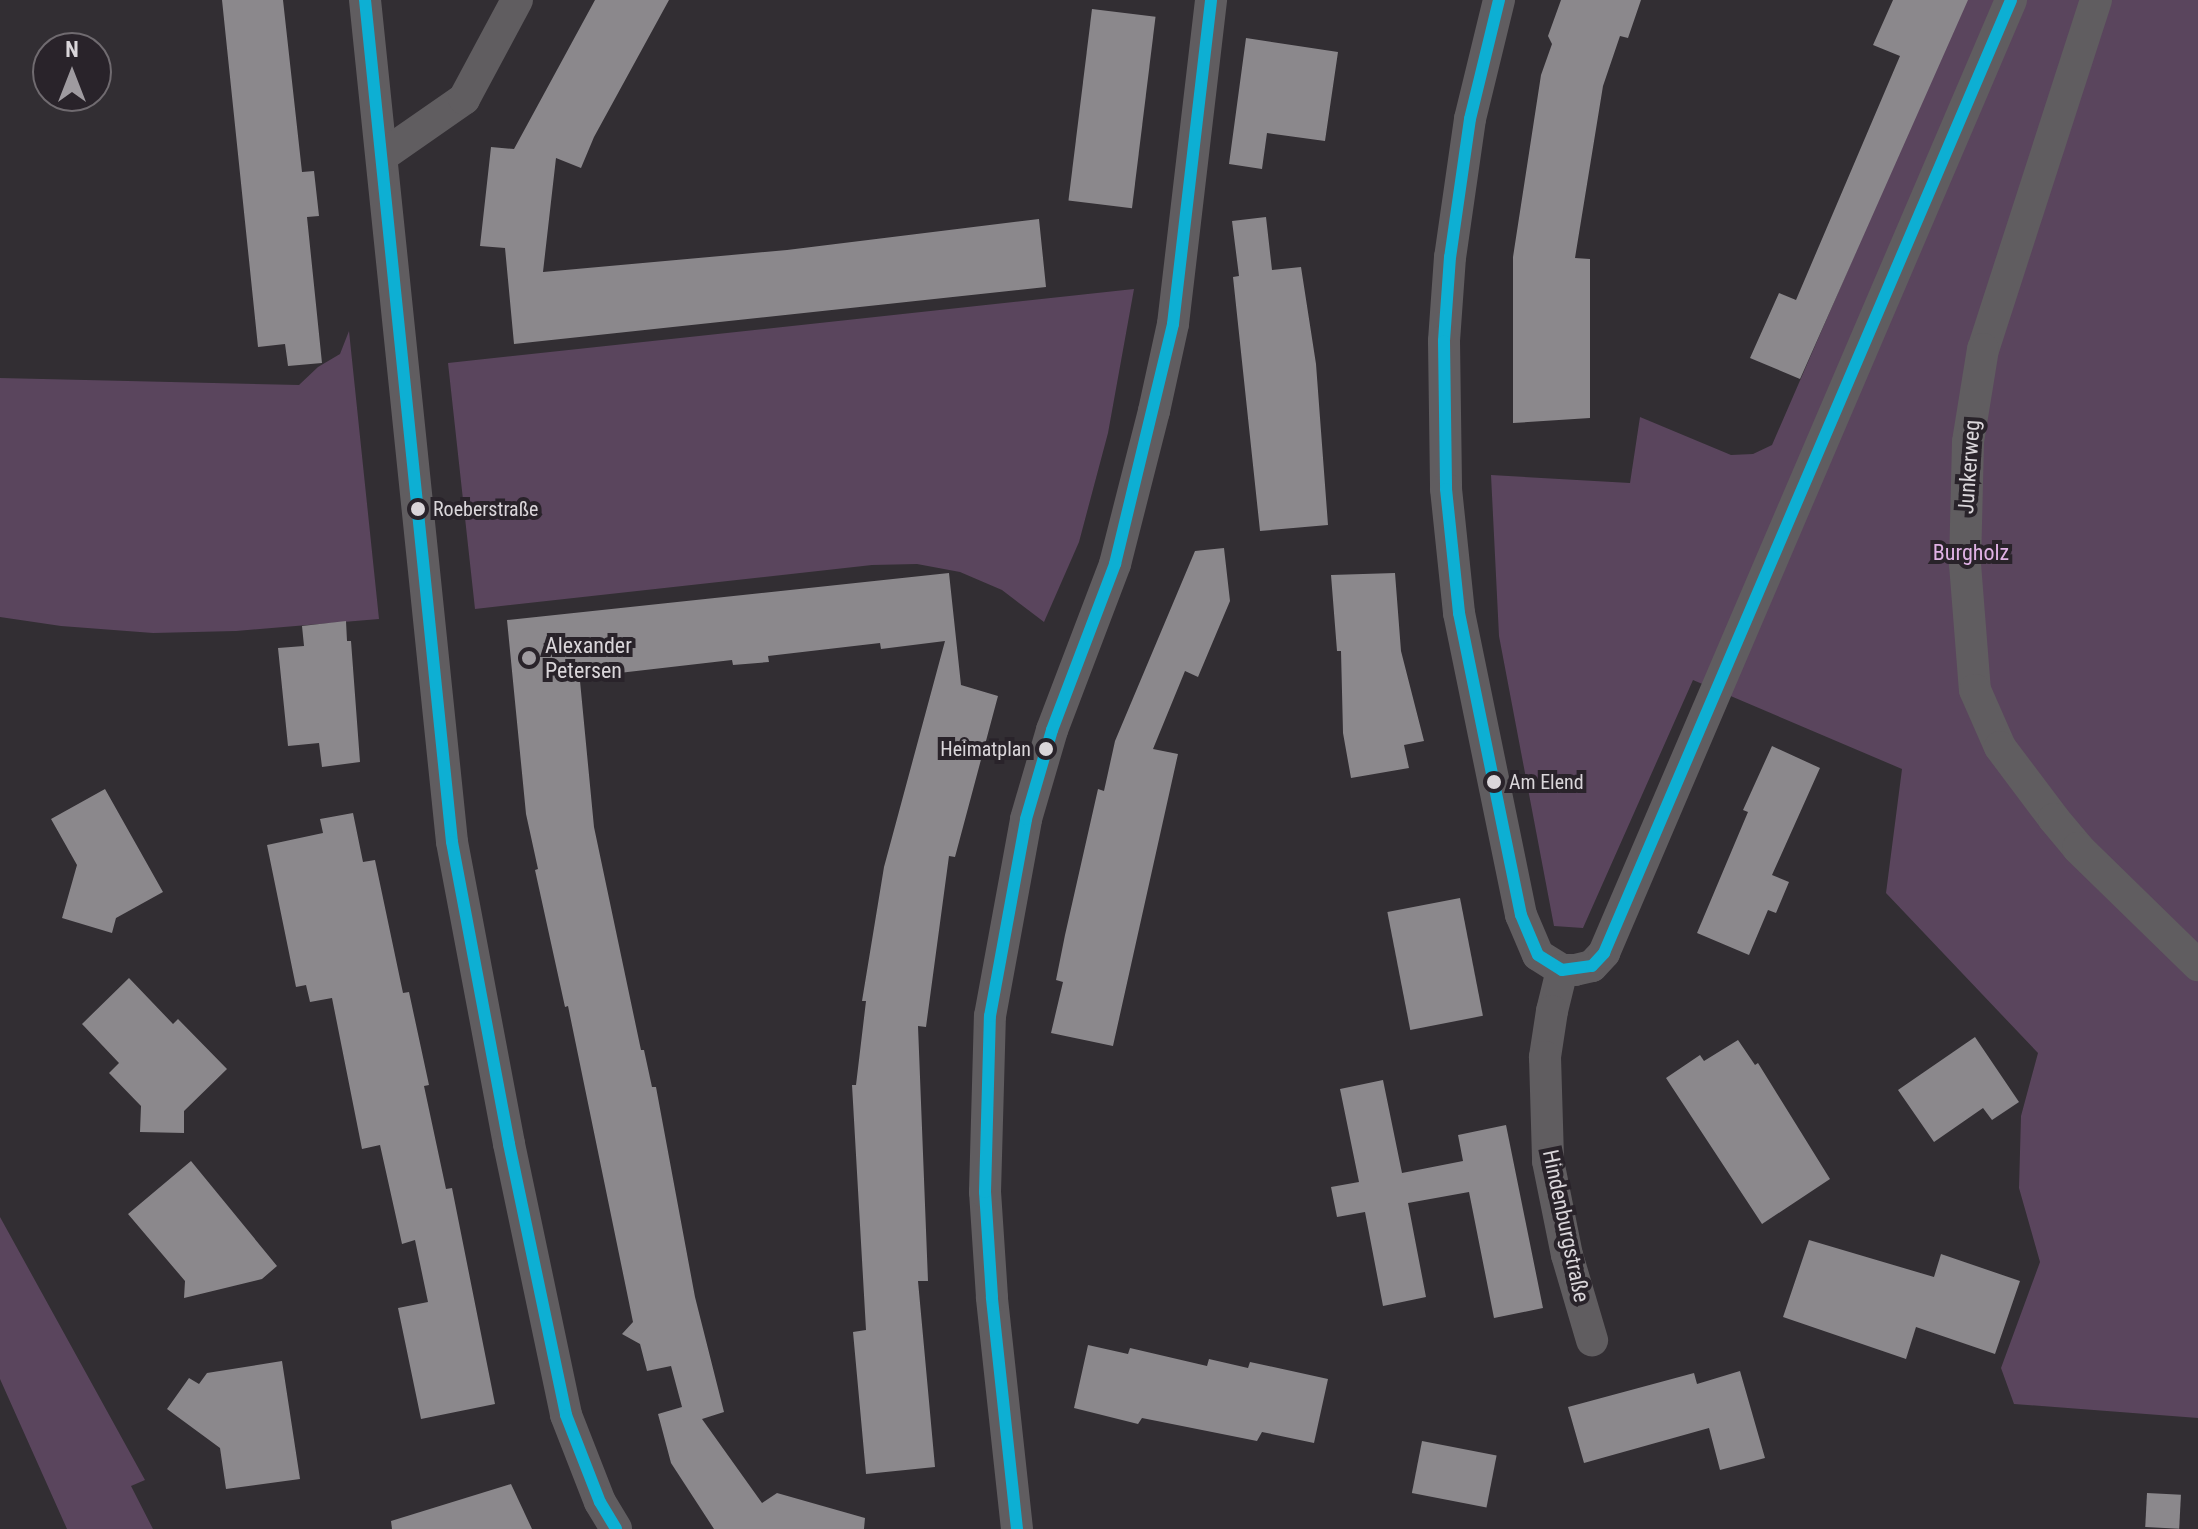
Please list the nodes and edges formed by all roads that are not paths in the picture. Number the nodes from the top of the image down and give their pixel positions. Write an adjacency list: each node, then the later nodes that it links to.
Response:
1 (365, 0): 7 (street)
2 (517, 0): 7 (street)
3 (1211, 0): 12 (street)
4 (1499, 0): 9 (street)
5 (2011, 0): 9 (street)
6 (2096, 0): 8 (street, Junkerweg)
7 (382, 156): 11 (street)
8 (2198, 965)
9 (1562, 970): 10 (street, Hindenburgstraße)
10 (1592, 1340)
11 (616, 1529)
12 (1017, 1529)

